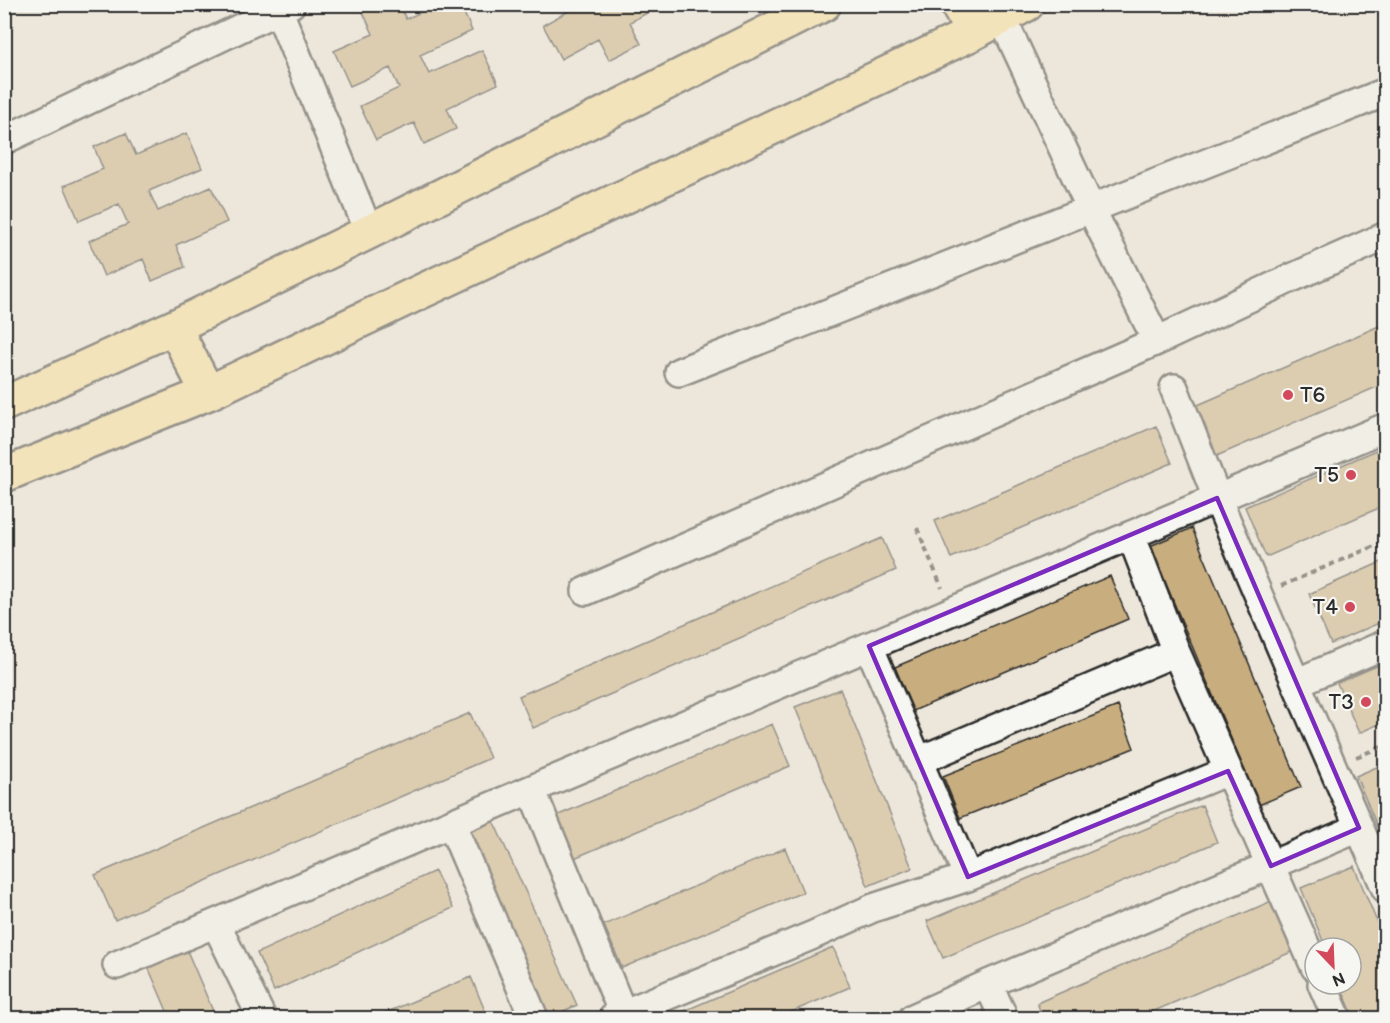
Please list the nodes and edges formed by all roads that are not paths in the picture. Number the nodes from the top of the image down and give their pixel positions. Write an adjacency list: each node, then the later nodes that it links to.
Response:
1 (824, 4): 9 (main road)
2 (957, 4): 5 (main road)
3 (282, 7): 7 (street); 9 (street)
4 (1014, 11): 5 (main road); 8 (street)
5 (973, 33): 15 (main road)
6 (1386, 92): 8 (street)
7 (4, 140)
8 (1091, 209): 12 (street); 13 (street)
9 (369, 232): 11 (main road)
10 (1386, 236): 12 (street)
11 (174, 327): 15 (main road); 16 (main road)
12 (1157, 341): 21 (street)
13 (679, 372)
14 (1174, 388): 19 (street)
15 (208, 393): 18 (main road)
16 (4, 404)
17 (1386, 427): 19 (street)
18 (4, 475)
19 (1217, 498): 20 (street); 25 (street)
20 (1131, 535): 23 (street); 24 (street)
21 (586, 591)
22 (1386, 644): 25 (street)
23 (869, 646): 26 (street); 28 (street)
24 (1176, 652): 26 (street); 27 (street)
25 (1296, 683): 30 (street)
26 (918, 761): 33 (street)
27 (1228, 771): 32 (street); 33 (street)
28 (532, 791): 29 (street); 40 (street)
29 (452, 825): 35 (street); 42 (street)
30 (1359, 828): 31 (street); 32 (street)
31 (1379, 855): 34 (street)
32 (1271, 866): 36 (street); 38 (street)
33 (968, 878): 40 (street)
34 (1386, 889)
35 (216, 924): 37 (street); 41 (street)
36 (1303, 939)
37 (117, 965)
38 (988, 984): 43 (street); 44 (street)
39 (1327, 996): 45 (street)
40 (618, 1016)
41 (262, 1018)
42 (534, 1018)
43 (913, 1018)
44 (1004, 1018)
45 (1337, 1018)

